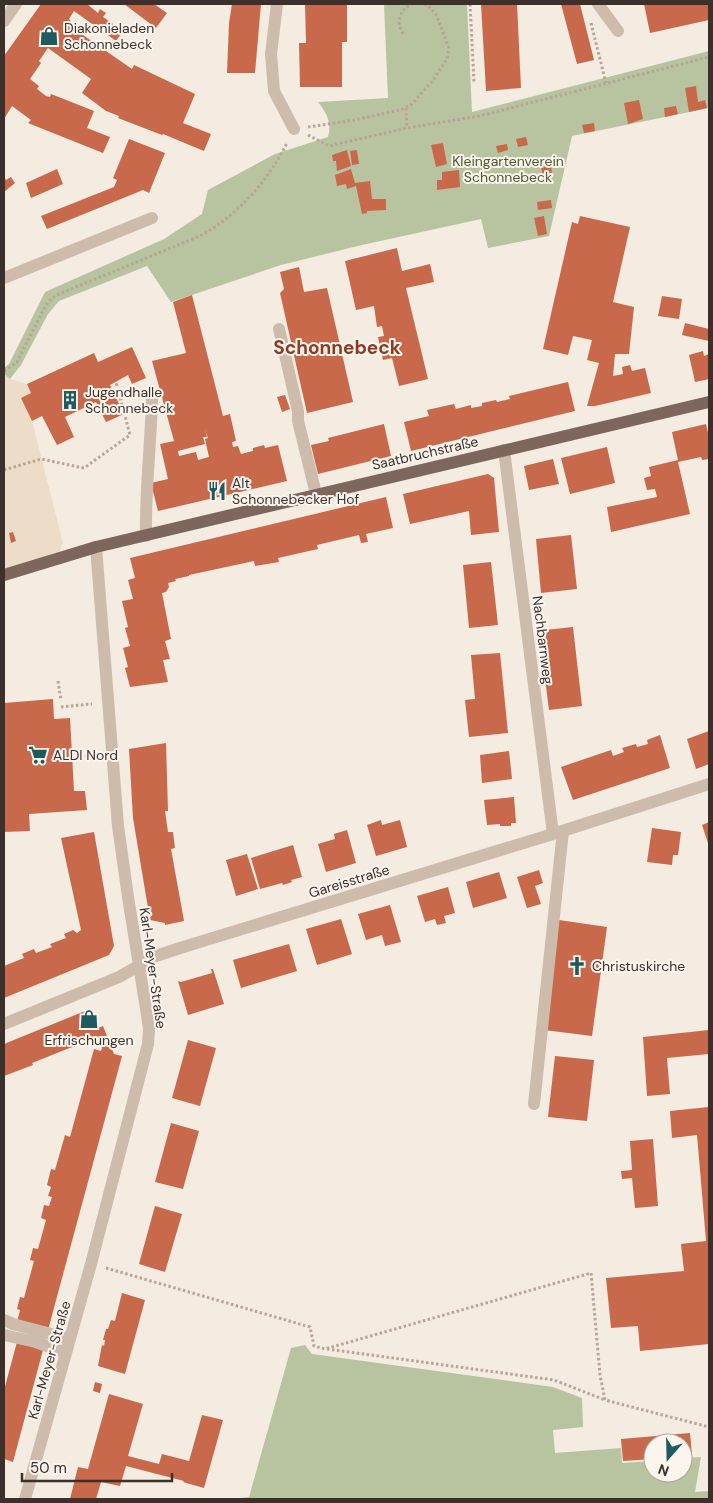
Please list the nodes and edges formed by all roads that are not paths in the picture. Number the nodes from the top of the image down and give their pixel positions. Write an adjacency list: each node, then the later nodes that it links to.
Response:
1 (16, 4): 4 (street)
2 (277, 4): 6 (street)
3 (598, 4): 5 (street)
4 (4, 21)
5 (618, 31)
6 (294, 129)
7 (152, 218): 8 (street)
8 (4, 278)
9 (279, 329): 13 (street)
10 (152, 397): 14 (street)
11 (709, 402): 12 (main road, Saatbruchstraße)
12 (504, 450): 13 (main road, Saatbruchstraße); 18 (street, Nachbarnweg)
13 (316, 494): 14 (main road, Saatbruchstraße)
14 (146, 536): 15 (main road, Saatbruchstraße)
15 (96, 547): 16 (main road, Saatbruchstraße); 19 (street, Karl-Meyer-Straße)
16 (4, 575)
17 (709, 784): 18 (street, Gareisstraße)
18 (558, 832): 19 (street, Gareisstraße); 21 (street, Nachbarnweg)
19 (139, 965): 20 (street, Gareisstraße); 24 (street, Karl-Meyer-Straße)
20 (4, 1024)
21 (534, 1104)
22 (4, 1320): 24 (street)
23 (4, 1335): 25 (street)
24 (70, 1339): 25 (street, Karl-Meyer-Straße)
25 (66, 1353): 26 (street, Karl-Meyer-Straße)
26 (26, 1499)

